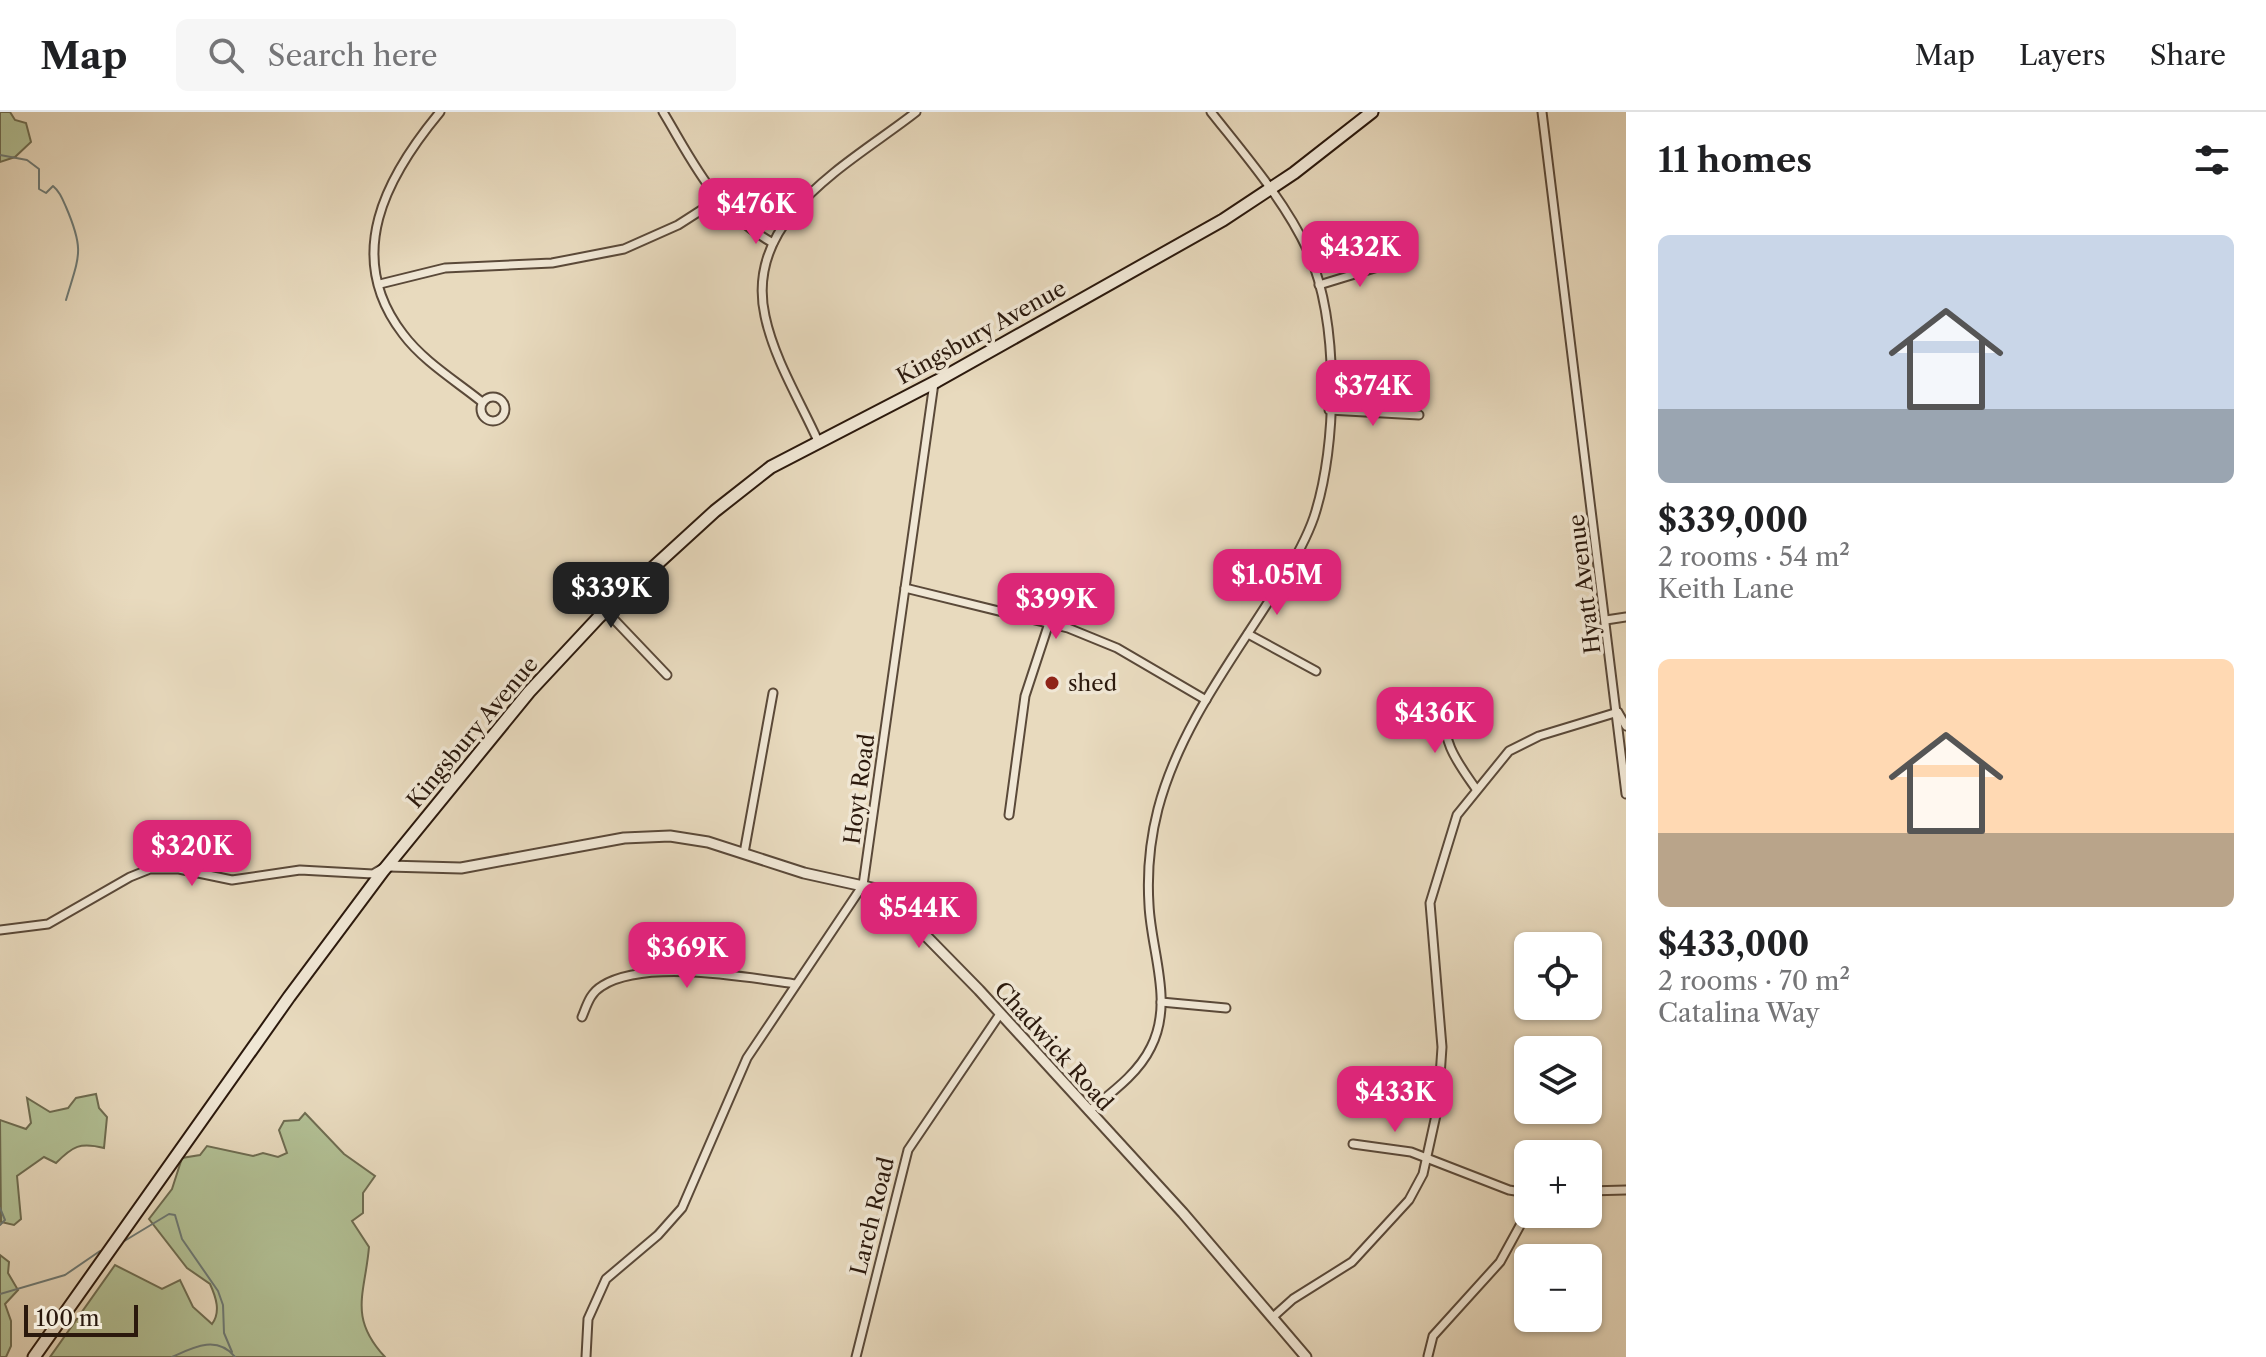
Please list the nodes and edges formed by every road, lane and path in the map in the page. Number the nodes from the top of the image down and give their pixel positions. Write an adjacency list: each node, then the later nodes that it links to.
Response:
1 (440, 112): 11 (street)
2 (663, 112): 8 (street)
3 (916, 112): 9 (street)
4 (1211, 112): 7 (street)
5 (1372, 112): 7 (main road, Kingsbury Avenue)
6 (1542, 112): 21 (street, Hyatt Avenue)
7 (1270, 191): 12 (street); 13 (main road, Kingsbury Avenue)
8 (717, 200): 9 (street); 11 (street)
9 (773, 243): 17 (street)
10 (1391, 263): 12 (street)
11 (380, 284): 14 (street)
12 (1319, 285): 15 (street)
13 (934, 382): 17 (main road, Kingsbury Avenue); 18 (street, Hoyt Road)
14 (482, 402)
15 (1329, 410): 16 (street); 23 (street)
16 (1419, 415)
17 (818, 441): 19 (main road, Kingsbury Avenue)
18 (905, 588): 22 (street); 36 (street, Hoyt Road)
19 (606, 611): 25 (street); 35 (main road, Kingsbury Avenue)
20 (1626, 617): 21 (street)
21 (1606, 620): 29 (street, Hyatt Avenue)
22 (1049, 623): 27 (street); 33 (street)
23 (1248, 634): 24 (street); 27 (street)
24 (1316, 671)
25 (667, 675)
26 (773, 693): 34 (street)
27 (1206, 700): 39 (street)
28 (1446, 707): 31 (street)
29 (1618, 712): 30 (street); 31 (street); 32 (street, Hyatt Avenue)
30 (1626, 726)
31 (1476, 789): 45 (street)
32 (1626, 794)
33 (1009, 815)
34 (744, 853): 35 (street, Chadwick Road); 36 (street, Chadwick Road)
35 (388, 866): 37 (street); 52 (main road, Kingsbury Avenue)
36 (863, 885): 38 (street, Hoyt Road); 41 (street, Chadwick Road)
37 (0, 930)
38 (796, 984): 42 (street); 53 (street, Hoyt Road)
39 (1161, 1002): 40 (street); 43 (street)
40 (1226, 1008)
41 (1000, 1014): 43 (street, Chadwick Road); 54 (street, Larch Road)
42 (582, 1017)
43 (1089, 1111): 50 (street, Chadwick Road)
44 (1353, 1144): 45 (street)
45 (1427, 1159): 47 (street); 50 (street)
46 (1626, 1190): 48 (street)
47 (1514, 1191)
48 (1602, 1191)
49 (1519, 1228): 51 (street)
50 (1273, 1317): 55 (street, Chadwick Road)
51 (1428, 1356)
52 (34, 1357)
53 (586, 1357)
54 (856, 1357)
55 (1306, 1357)

